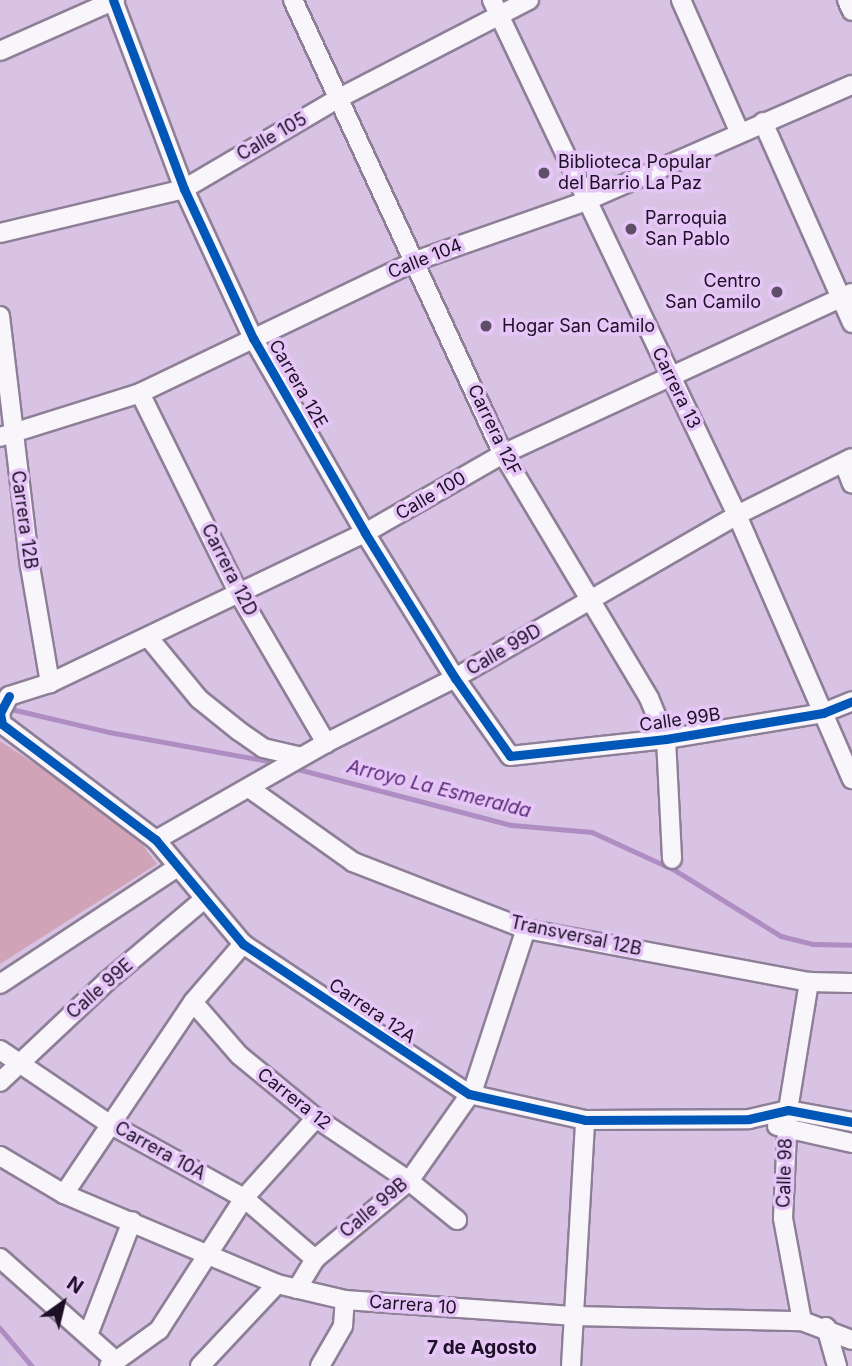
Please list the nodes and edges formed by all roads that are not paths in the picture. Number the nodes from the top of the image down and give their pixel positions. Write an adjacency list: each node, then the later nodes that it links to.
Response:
1 (114, 0): 8 (street); 13 (street, Carrera 12E)
2 (293, 0): 10 (street, Carrera 12F)
3 (529, 0): 6 (street, Calle 105)
4 (681, 0): 12 (street)
5 (847, 0): 7 (street)
6 (494, 7): 10 (street, Calle 105); 14 (street, Carrera 13)
7 (852, 11)
8 (0, 51)
9 (852, 85): 11 (street, Calle 104)
10 (339, 98): 13 (street, Calle 105); 16 (street, Carrera 12F)
11 (763, 122): 12 (street, Calle 104); 17 (street)
12 (740, 133): 14 (street, Calle 104)
13 (184, 189): 15 (street, Calle 105); 20 (street, Carrera 12E)
14 (586, 201): 16 (street, Calle 104); 21 (street, Carrera 13)
15 (0, 233)
16 (415, 261): 20 (street, Calle 104); 24 (street, Carrera 12F)
17 (847, 296): 19 (street); 21 (street, Calle 100)
18 (0, 316): 23 (street, Carrera 12B)
19 (852, 323)
20 (253, 338): 22 (street, Calle 104); 28 (street, Carrera 12E)
21 (671, 378): 24 (street, Calle 100); 27 (street, Carrera 13)
22 (140, 393): 23 (street, Calle 104); 29 (street, Carrera 12D)
23 (6, 435): 33 (street, Carrera 12B)
24 (503, 454): 28 (street, Calle 100); 30 (street, Carrera 12F)
25 (848, 460): 26 (street); 27 (street, Calle 99D)
26 (852, 484)
27 (737, 515): 30 (street, Calle 99D); 37 (street, Carrera 13)
28 (365, 534): 29 (street, Calle 100); 32 (street, Carrera 12E)
29 (239, 594): 31 (street, Calle 100); 39 (street, Carrera 12D)
30 (593, 600): 32 (street, Calle 99D); 38 (street, Carrera 12F)
31 (148, 637): 33 (street, Calle 100); 41 (street)
32 (455, 678): 39 (street, Calle 99D); 40 (street, Carrera 12E)
33 (50, 683): 34 (street, Calle 100)
34 (5, 693): 36 (street, Carrera 12A)
35 (852, 701): 37 (street, Calle 99B)
36 (0, 713): 44 (street, Carrera 12A)
37 (823, 713): 38 (street, Calle 99B); 42 (street, Carrera 13)
38 (666, 739): 40 (street, Calle 99B); 45 (street, Carrera 12F)
39 (326, 743): 41 (street, Calle 99D)
40 (510, 756)
41 (298, 759): 43 (street, Calle 99D)
42 (852, 779)
43 (249, 788): 44 (street, Calle 99D); 48 (street, Transversal 12B)
44 (156, 840): 46 (street, Carrera 12A)
45 (672, 859)
46 (176, 868): 47 (street, Carrera 12A); 52 (street)
47 (203, 900): 49 (street, Carrera 12A); 55 (street, Calle 99E)
48 (526, 929): 50 (street, Transversal 12B); 57 (street, Calle 99B)
49 (243, 944): 53 (street); 57 (street, Carrera 12A)
50 (809, 982): 51 (street, Transversal 12B); 58 (street, Calle 98)
51 (852, 983)
52 (0, 984)
53 (194, 1002): 59 (street, Carrera 12); 63 (street)
54 (0, 1050): 55 (street, Carrera 10A)
55 (16, 1063): 56 (street, Calle 99E); 63 (street, Carrera 10A)
56 (0, 1082)
57 (471, 1092): 61 (street, Carrera 12A); 68 (street, Calle 99B)
58 (788, 1110): 60 (street, Carrera 12A); 62 (street, Carrera 12A); 64 (street, Calle 98)
59 (316, 1118): 68 (street, Carrera 12); 70 (street)
60 (750, 1119): 61 (street, Carrera 12A); 64 (street, Carrera 12A)
61 (585, 1120): 79 (street)
62 (852, 1122)
63 (108, 1123): 69 (street); 70 (street, Carrera 10A)
64 (786, 1129): 65 (street, Carrera 12A); 80 (street, Calle 98)
65 (852, 1143)
66 (5, 1159): 67 (street); 69 (street, Carrera 10)
67 (0, 1179)
68 (409, 1181): 71 (street, Carrera 12); 75 (street, Calle 99B)
69 (64, 1194): 72 (street, Carrera 10)
70 (244, 1198): 73 (street); 75 (street, Carrera 10A)
71 (457, 1220)
72 (132, 1221): 73 (street, Carrera 10); 82 (street)
73 (207, 1251): 76 (street, Carrera 10); 84 (street)
74 (0, 1258): 82 (street)
75 (315, 1259): 77 (street, Calle 99B)
76 (276, 1284): 77 (street, Carrera 10); 85 (street)
77 (297, 1289): 78 (street, Carrera 10)
78 (345, 1300): 79 (street, Carrera 10); 86 (street)
79 (575, 1316): 80 (street, Carrera 10); 87 (street)
80 (802, 1321): 81 (street, Carrera 10)
81 (826, 1327): 83 (street, Carrera 10); 88 (street)
82 (88, 1335): 84 (street)
83 (852, 1340)
84 (113, 1363)
85 (200, 1366)
86 (320, 1366)
87 (570, 1366)
88 (837, 1366)

